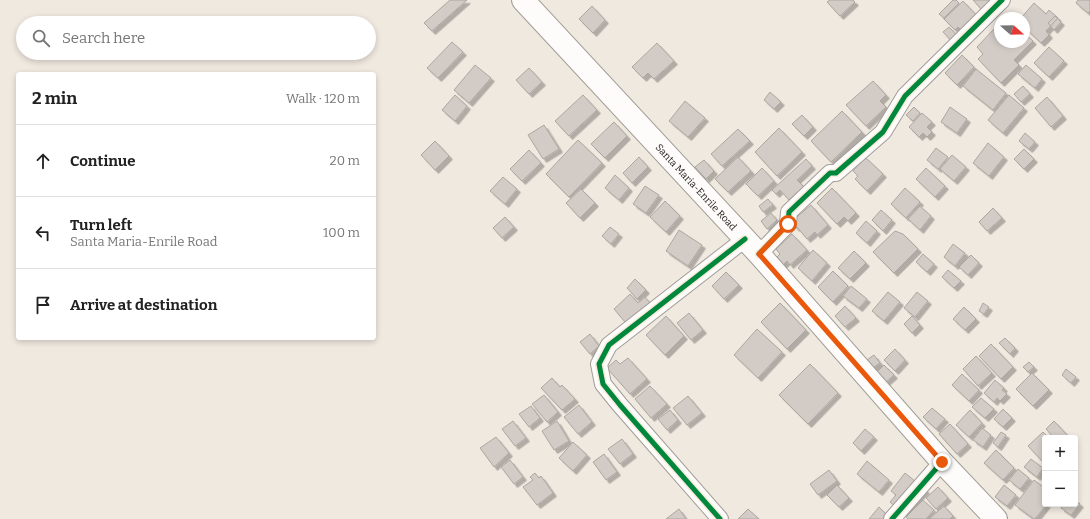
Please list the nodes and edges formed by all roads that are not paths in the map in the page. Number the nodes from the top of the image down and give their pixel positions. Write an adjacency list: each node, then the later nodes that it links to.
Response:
1 (523, 0): 3 (main road, Santa Maria-Enrile Road)
2 (1002, 0): 3 (street)
3 (752, 247): 4 (main road, Santa Maria-Enrile Road); 5 (street)
4 (942, 462): 6 (street); 7 (main road, Santa Maria-Enrile Road)
5 (720, 519)
6 (892, 519)
7 (996, 519)

